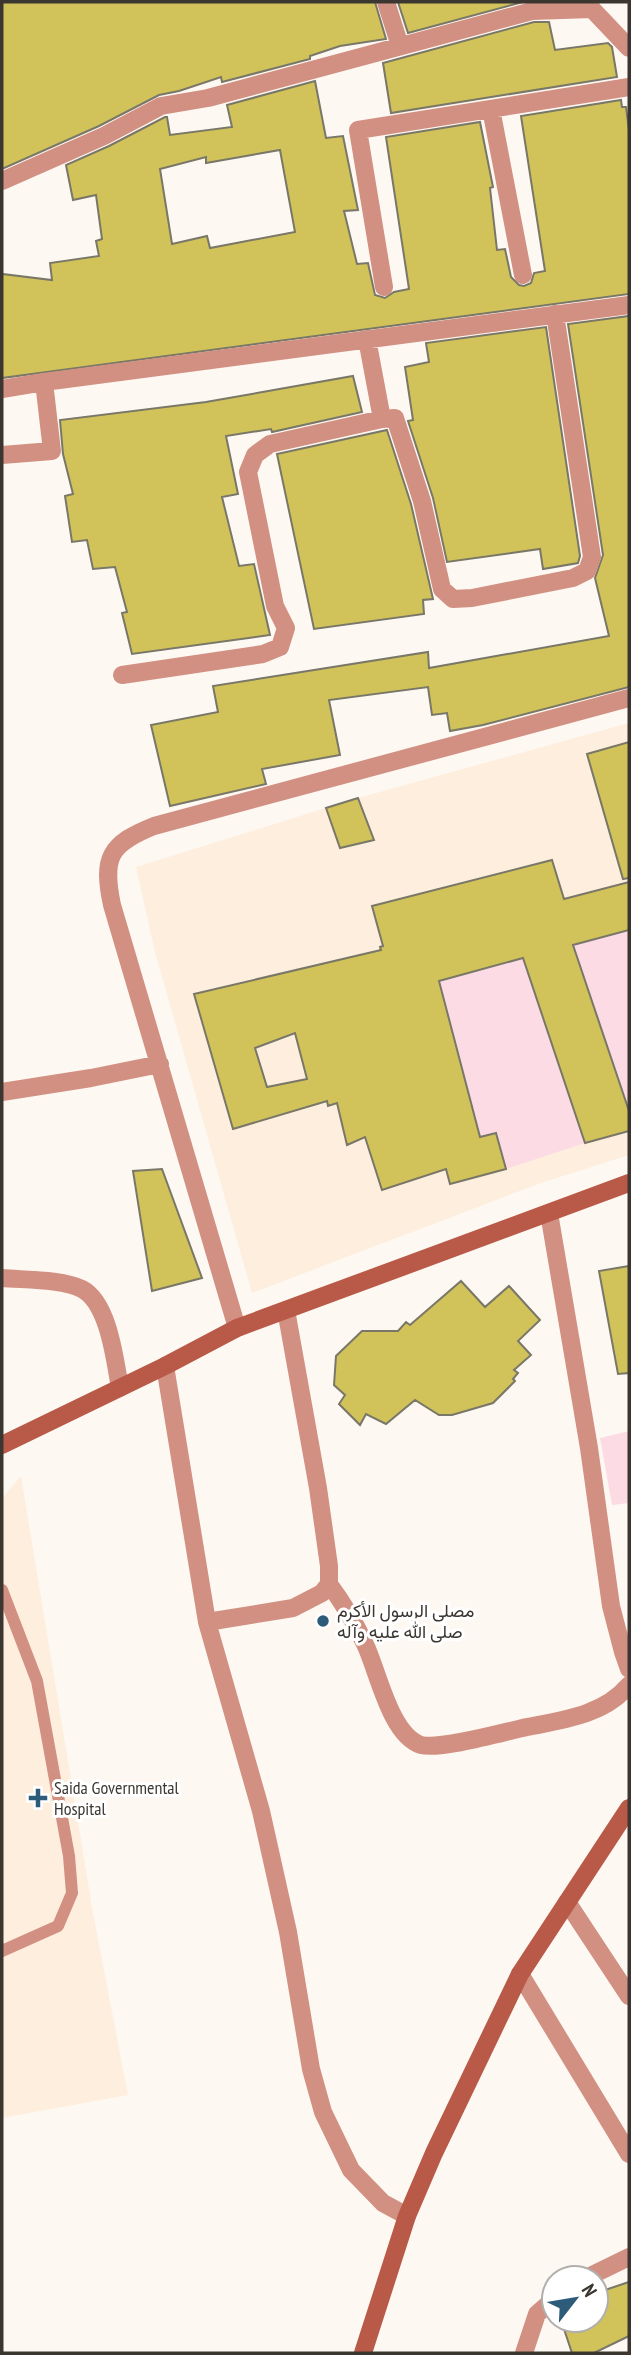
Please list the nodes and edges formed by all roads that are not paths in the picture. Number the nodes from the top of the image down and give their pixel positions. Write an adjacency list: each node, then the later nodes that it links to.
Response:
1 (386, 2): 3 (street)
2 (598, 8): 3 (street); 4 (street)
3 (400, 46): 7 (street)
4 (629, 48)
5 (629, 87): 6 (street)
6 (491, 109): 8 (street); 9 (street)
7 (2, 181)
8 (523, 275)
9 (384, 287)
10 (629, 305): 11 (street)
11 (555, 314): 12 (street); 15 (street)
12 (367, 339): 13 (street); 15 (street)
13 (44, 382): 14 (street); 16 (street)
14 (2, 389)
15 (382, 419): 17 (street)
16 (2, 455)
17 (122, 675)
18 (629, 698): 19 (street)
19 (160, 1064): 20 (street); 25 (street)
20 (2, 1092)
21 (629, 1184): 22 (street)
22 (549, 1213): 24 (street); 32 (street)
23 (2, 1278): 27 (street)
24 (286, 1310): 25 (street); 29 (street)
25 (237, 1328): 26 (street)
26 (165, 1366): 27 (street); 31 (street)
27 (120, 1388): 28 (street)
28 (2, 1445)
29 (329, 1584): 31 (street); 33 (street)
30 (2, 1590): 36 (lane)
31 (207, 1622): 40 (street)
32 (629, 1669)
33 (629, 1685)
34 (629, 1808): 35 (street)
35 (567, 1902): 37 (street); 38 (street)
36 (2, 1951)
37 (520, 1974): 39 (street); 40 (street)
38 (629, 1996)
39 (629, 2154)
40 (407, 2216): 44 (street)
41 (629, 2257): 42 (street)
42 (610, 2266)
43 (540, 2312): 45 (street)
44 (363, 2353)
45 (524, 2353)

